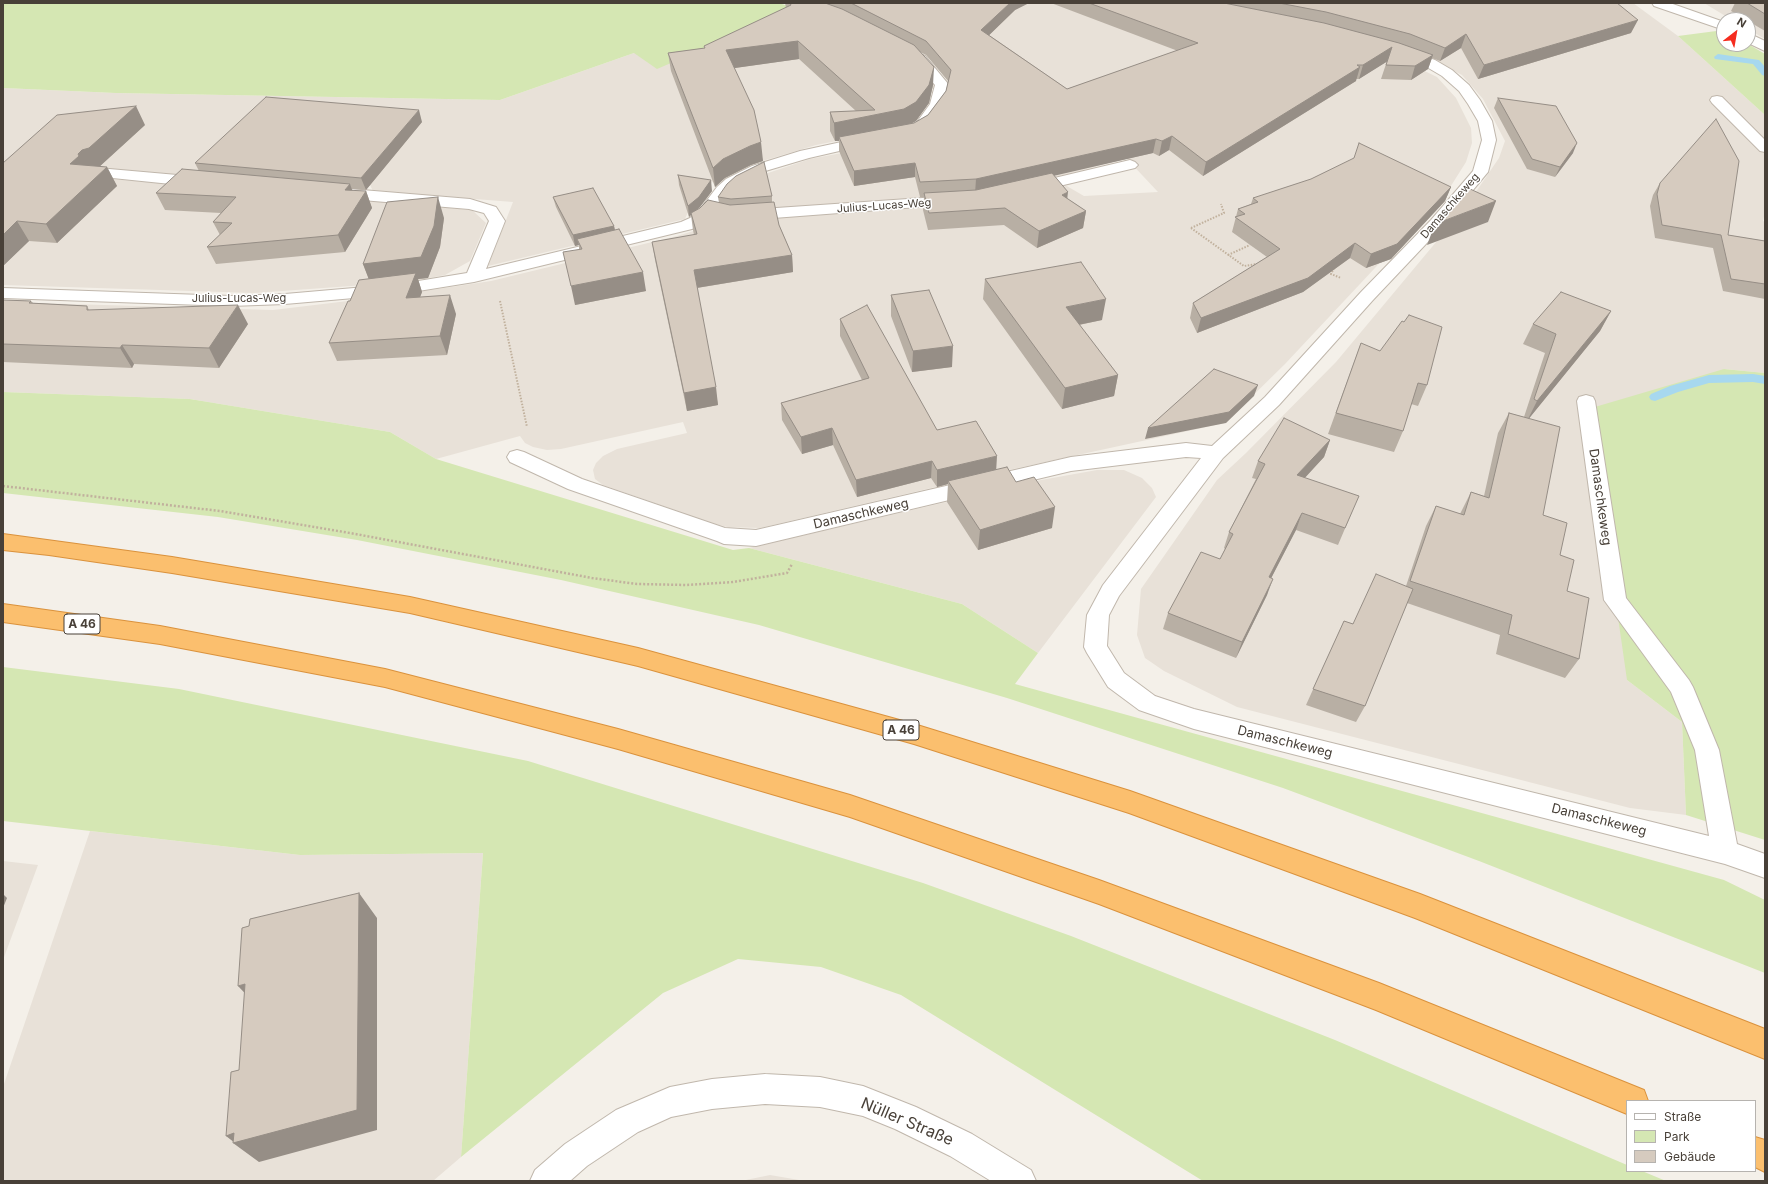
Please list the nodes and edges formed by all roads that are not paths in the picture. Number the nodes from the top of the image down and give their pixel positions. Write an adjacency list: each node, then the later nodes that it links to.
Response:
1 (1658, 3): 2 (street)
2 (1690, 8): 3 (street)
3 (1716, 22)
4 (1756, 42): 5 (street)
5 (1765, 47)
6 (1386, 48): 22 (street, Damaschkeweg)
7 (900, 49): 9 (street)
8 (1717, 100): 11 (street)
9 (908, 133)
10 (886, 137): 18 (street, Julius-Lucas-Weg)
11 (1765, 148)
12 (1130, 165): 16 (street)
13 (98, 173): 14 (street)
14 (216, 183)
15 (320, 192): 19 (street)
16 (1013, 192)
17 (968, 200): 18 (street, Julius-Lucas-Weg)
18 (707, 211): 19 (street, Julius-Lucas-Weg)
19 (474, 277): 20 (street, Julius-Lucas-Weg)
20 (3, 293)
21 (1586, 401): 26 (street, Damaschkeweg)
22 (1216, 453): 23 (street, Damaschkeweg); 26 (street, Damaschkeweg)
23 (517, 457)
24 (3, 542): 28 (highway, A 46)
25 (3, 613): 29 (highway, A 46)
26 (1725, 852): 27 (street, Damaschkeweg)
27 (1765, 866)
28 (1765, 1044)
29 (1630, 1100)
30 (546, 1181): 31 (street, Nüller Straße)
31 (1020, 1181)

